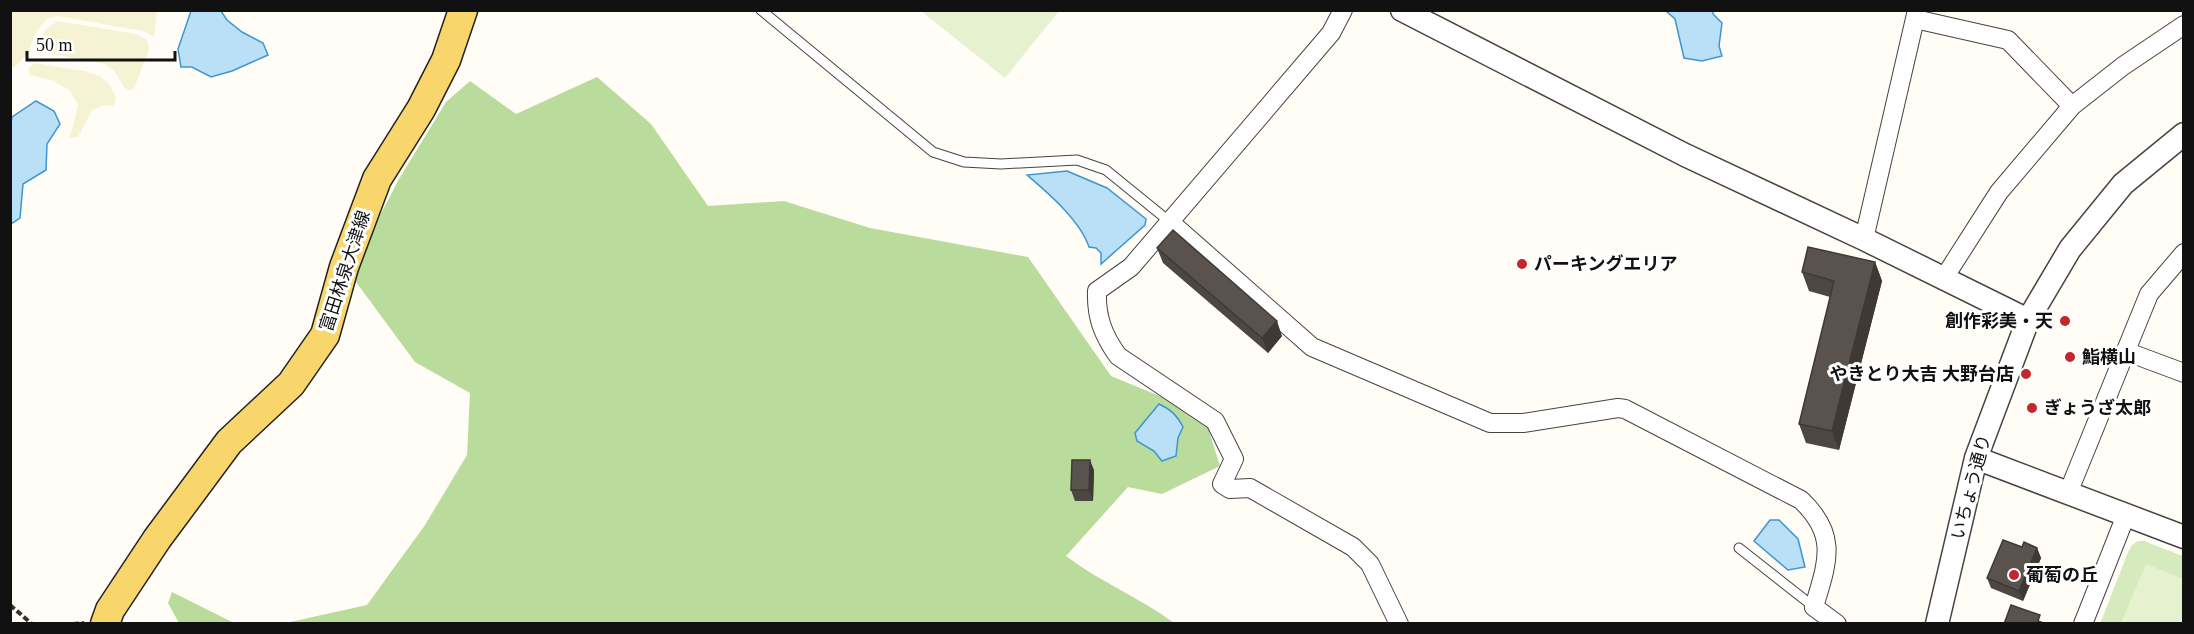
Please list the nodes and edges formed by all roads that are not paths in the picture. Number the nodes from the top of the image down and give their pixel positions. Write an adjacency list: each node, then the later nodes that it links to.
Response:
1 (463, 10): 22 (main road, 富田林泉大津線)
2 (761, 10): 9 (lane)
3 (1343, 10): 9 (street)
4 (1402, 10): 10 (street)
5 (1916, 15): 7 (street); 10 (street)
6 (2184, 25): 7 (street)
7 (2072, 106): 12 (street)
8 (2184, 134): 13 (street, いちょう通り)
9 (1170, 222): 21 (street); 23 (street)
10 (1864, 239): 12 (street)
11 (2184, 253): 14 (street)
12 (1944, 278): 13 (street)
13 (2028, 320): 16 (street, いちょう通り)
14 (2125, 351): 15 (street); 17 (street)
15 (2184, 373)
16 (1976, 458): 17 (street); 25 (street, いちょう通り)
17 (2068, 493): 18 (street)
18 (2126, 515): 19 (street); 26 (street)
19 (2184, 537)
20 (1739, 548): 21 (lane)
21 (1814, 608): 24 (street)
22 (105, 624)
23 (1399, 624)
24 (1837, 624)
25 (1937, 624)
26 (2083, 624)

